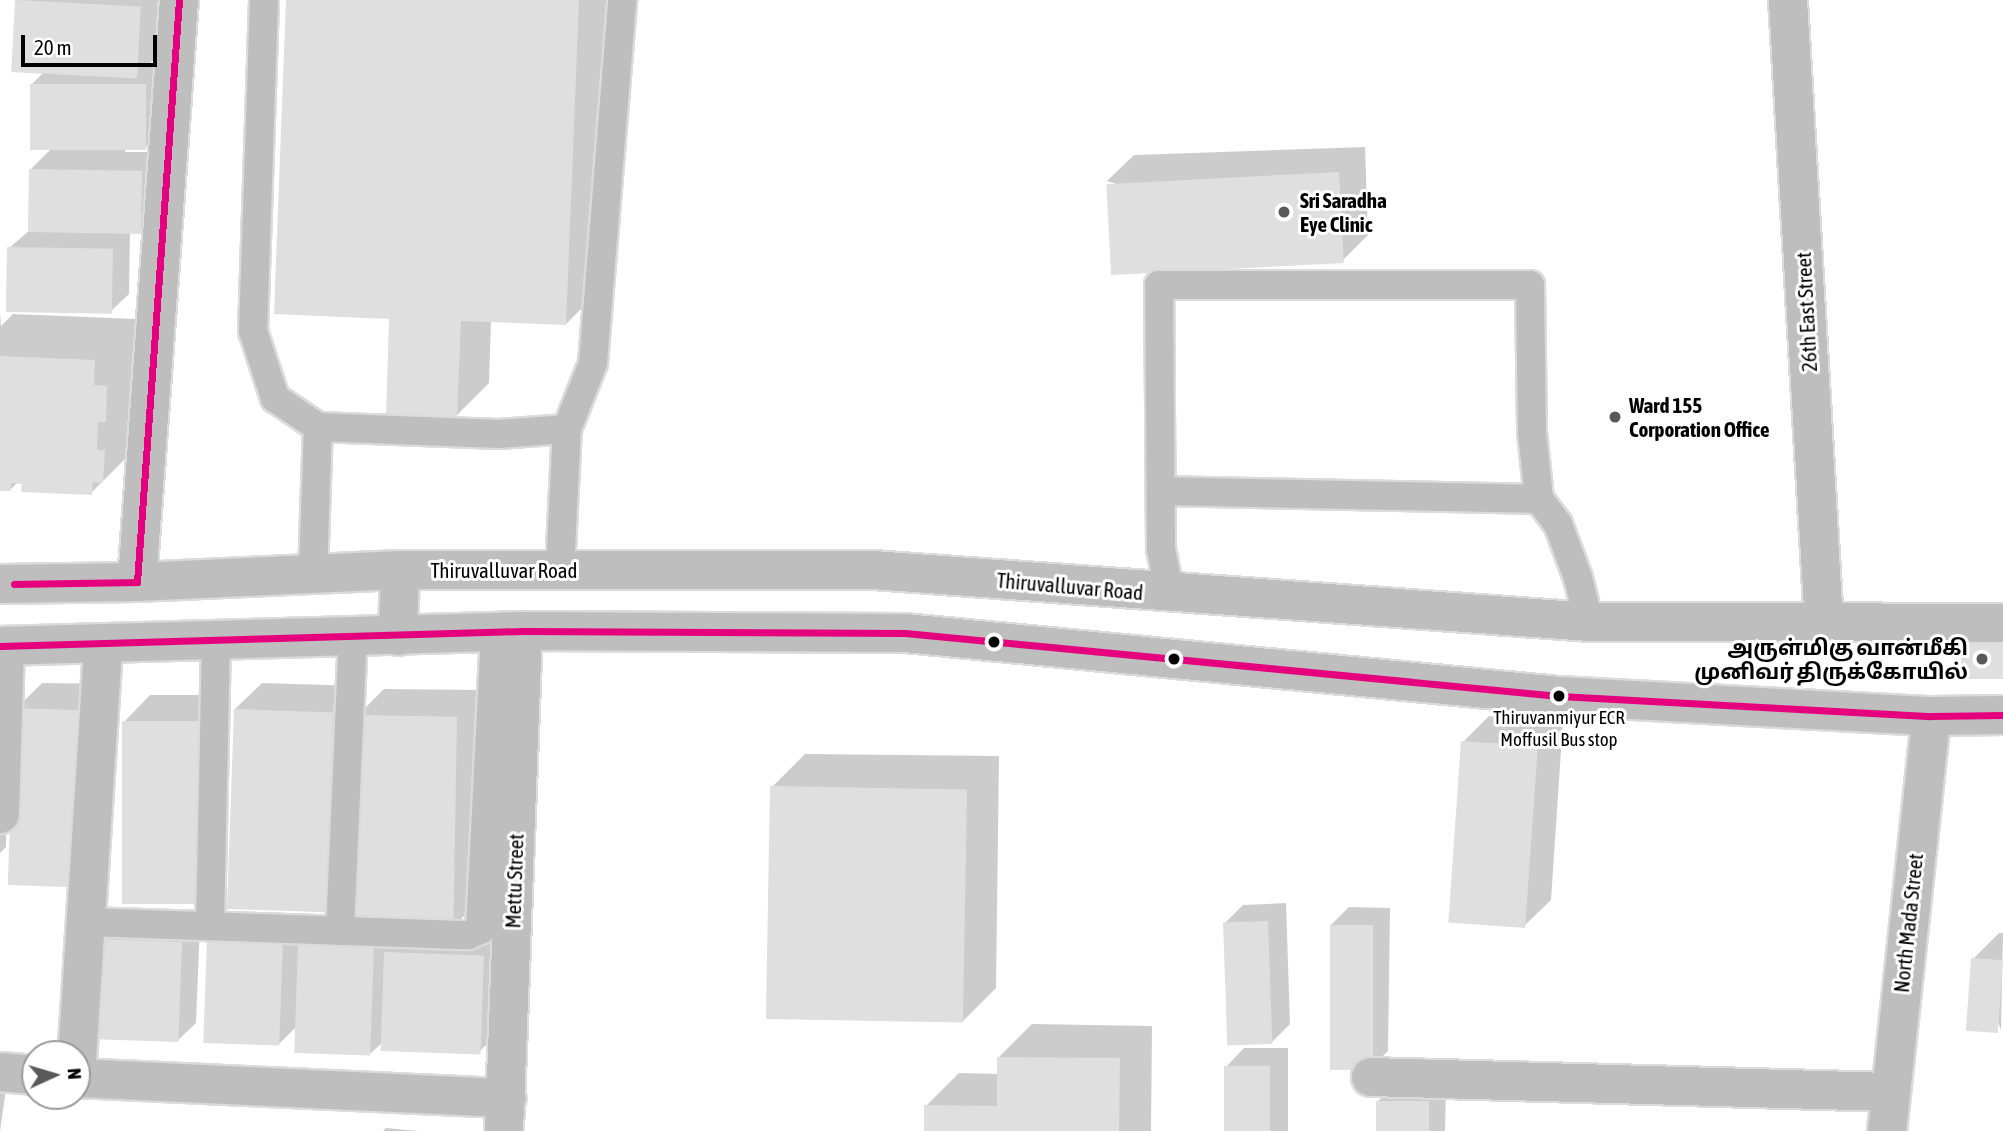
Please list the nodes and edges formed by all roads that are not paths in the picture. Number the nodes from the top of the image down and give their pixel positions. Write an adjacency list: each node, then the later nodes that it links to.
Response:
1 (179, 0): 12 (main road)
2 (264, 0): 5 (lane)
3 (622, 0): 6 (lane)
4 (1788, 0): 17 (main road, 26th East Street)
5 (318, 427): 6 (lane); 11 (lane)
6 (567, 429): 10 (lane)
7 (1161, 491): 8 (lane); 8 (lane); 14 (lane)
8 (1539, 499): 15 (lane)
9 (400, 570): 10 (main road, Thiruvalluvar Road); 11 (main road, Thiruvalluvar Road); 19 (main road)
10 (560, 570): 14 (main road, Thiruvalluvar Road)
11 (313, 575): 12 (main road, Thiruvalluvar Road)
12 (138, 582): 13 (main road, Thiruvalluvar Road)
13 (0, 584)
14 (1170, 594): 15 (main road, Thiruvalluvar Road)
15 (1589, 622): 17 (main road, Thiruvalluvar Road)
16 (2003, 623): 17 (main road, Thiruvalluvar Road)
17 (1824, 625)
18 (509, 632): 19 (main road); 25 (main road); 29 (lane); 36 (main road, Mettu Street)
19 (398, 636): 20 (main road)
20 (353, 637): 21 (main road); 29 (lane)
21 (216, 640): 22 (main road); 28 (lane)
22 (103, 645): 23 (main road); 27 (main road)
23 (3, 646): 26 (main road)
24 (2003, 715): 25 (main road)
25 (1931, 716): 35 (main road, North Mada Street)
26 (0, 814)
27 (87, 922): 28 (lane); 30 (main road)
28 (210, 926): 29 (lane)
29 (340, 931)
30 (79, 1040)
31 (0, 1072): 32 (main road)
32 (21, 1074)
33 (1371, 1077): 35 (main road)
34 (91, 1079): 36 (main road)
35 (1889, 1093): 37 (main road, North Mada Street)
36 (505, 1115)
37 (1887, 1131)

